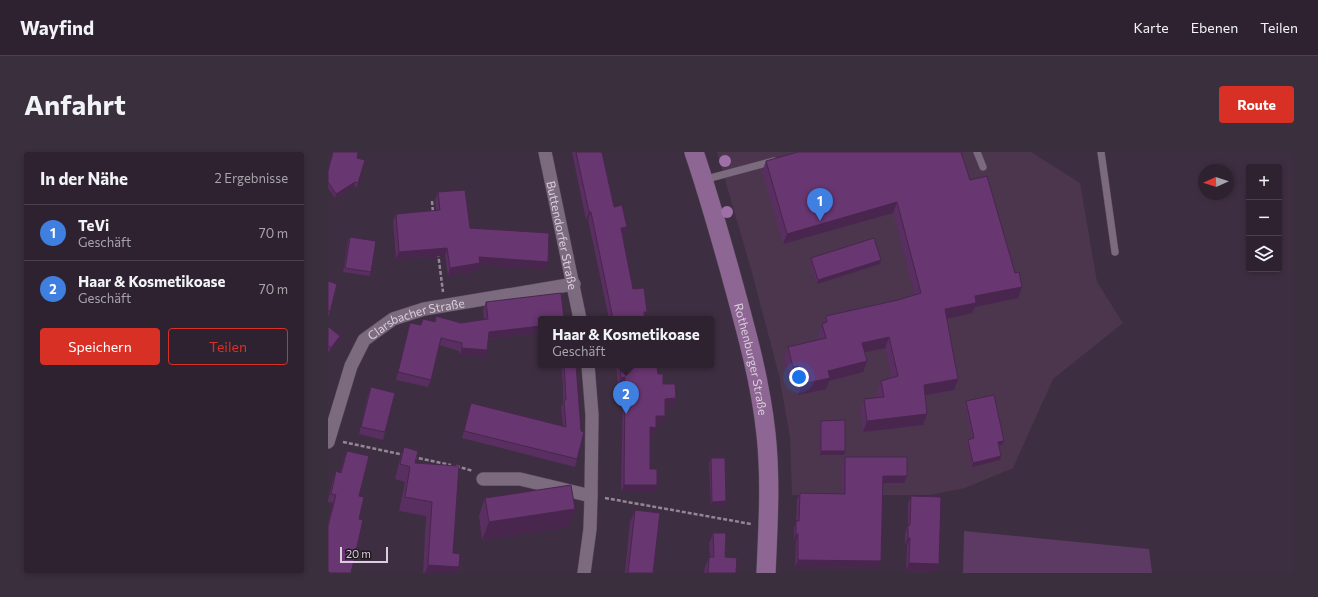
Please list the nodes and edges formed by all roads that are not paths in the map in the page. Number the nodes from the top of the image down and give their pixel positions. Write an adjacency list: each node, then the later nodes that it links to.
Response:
1 (545, 152): 9 (street, Buttendorfer Straße)
2 (694, 152): 7 (main road, Rothenburger Straße)
3 (977, 152): 6 (lane)
4 (1101, 152): 8 (lane)
5 (784, 158): 7 (lane)
6 (983, 167)
7 (703, 180): 16 (main road, Rothenburger Straße)
8 (1115, 252)
9 (574, 284): 10 (street, Buttendorfer Straße); 12 (street, Clarsbacher Straße)
10 (579, 316)
11 (588, 368): 14 (street)
12 (328, 440)
13 (483, 479): 14 (street)
14 (591, 496): 15 (street)
15 (584, 573)
16 (766, 573)

